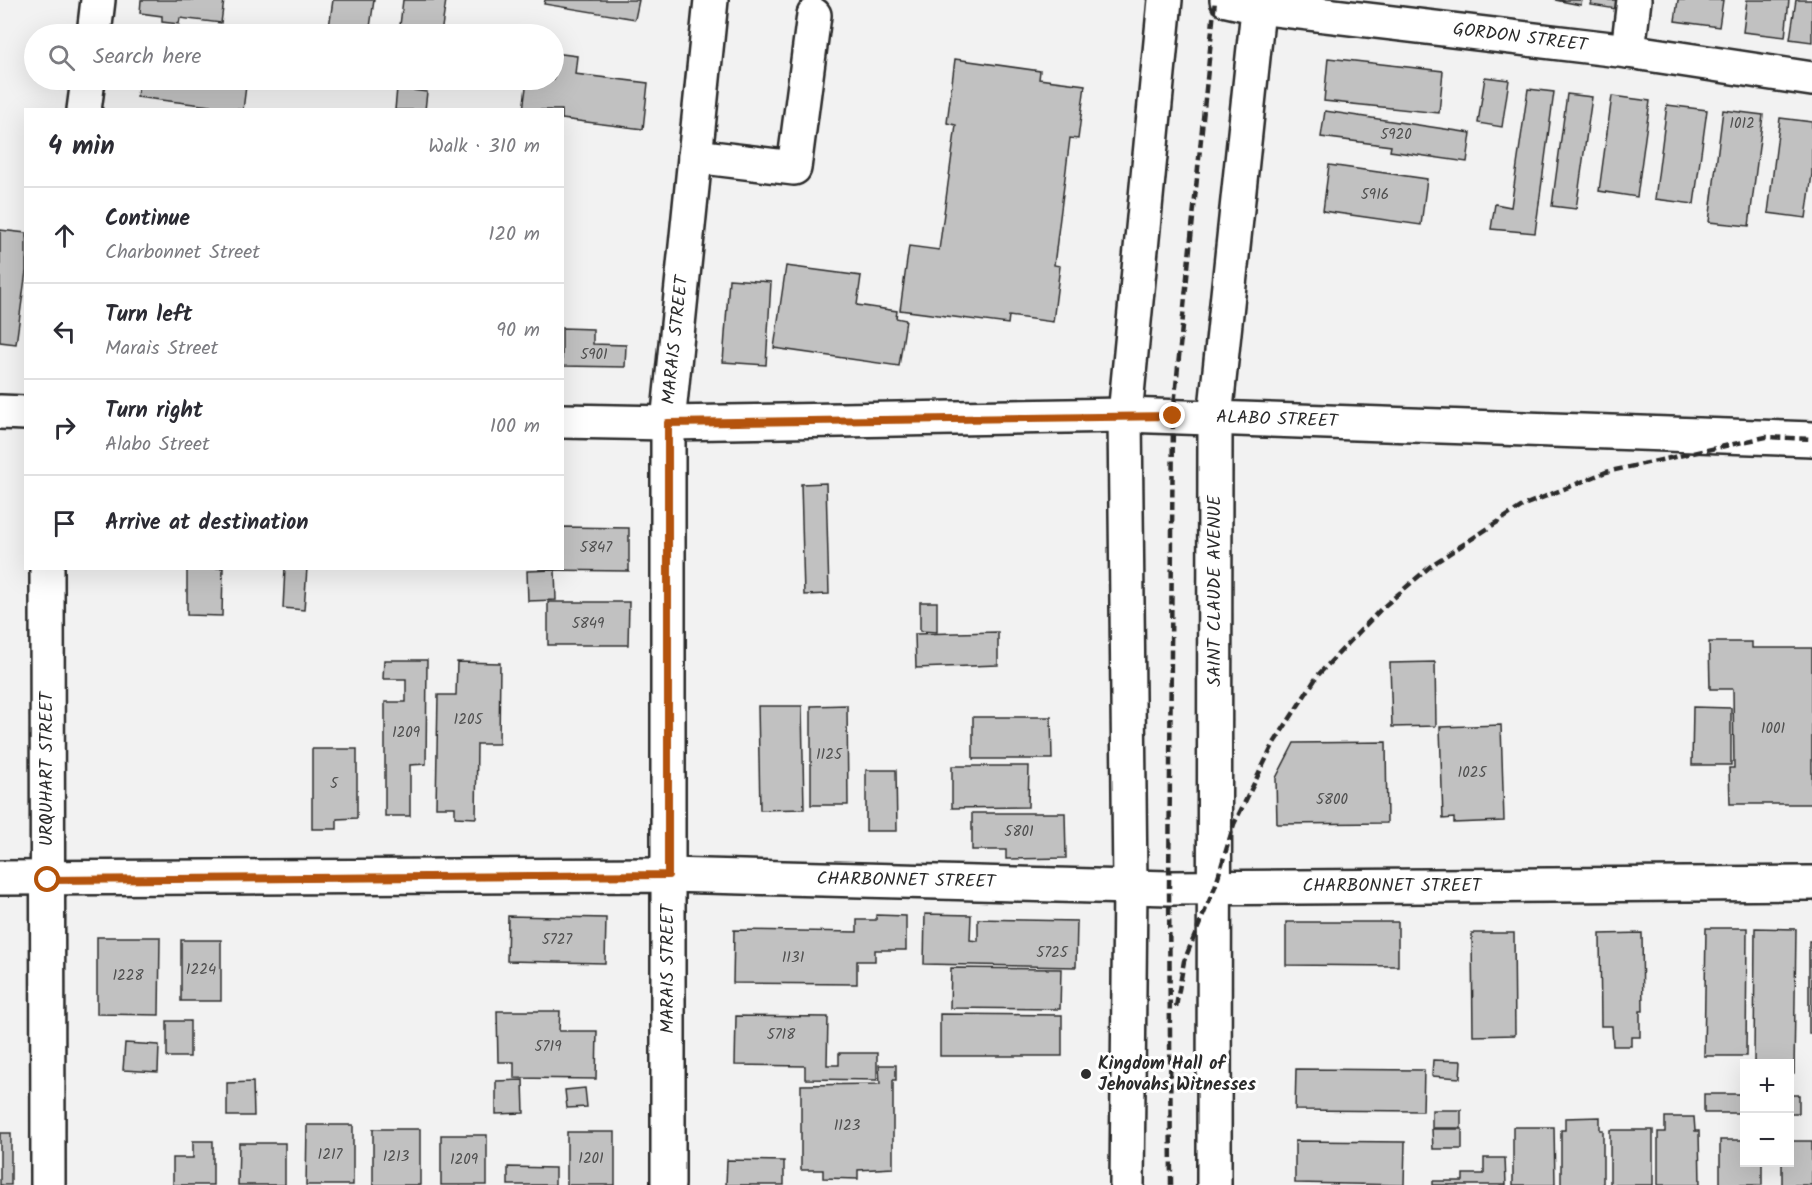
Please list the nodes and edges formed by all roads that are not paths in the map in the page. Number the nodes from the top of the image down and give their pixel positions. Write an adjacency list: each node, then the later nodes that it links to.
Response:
1 (98, 0): 7 (street)
2 (711, 0): 12 (street, MARAIS STREET)
3 (1165, 0): 15 (street)
4 (1634, 0): 8 (street)
5 (1248, 2): 8 (street, GORDON STREET); 16 (street, SAINT CLAUDE AVENUE)
6 (814, 15): 12 (street)
7 (95, 24)
8 (1628, 51): 9 (street, GORDON STREET)
9 (1812, 79)
10 (87, 90): 11 (street)
11 (84, 108)
12 (695, 156): 18 (street, MARAIS STREET)
13 (0, 411): 14 (street)
14 (24, 413)
15 (1125, 415): 16 (street, ALABO STREET); 18 (street, ALABO STREET); 25 (street)
16 (1215, 418): 19 (street, ALABO STREET); 26 (street, SAINT CLAUDE AVENUE)
17 (564, 422): 18 (street, ALABO STREET)
18 (668, 423): 21 (street, MARAIS STREET)
19 (1812, 439)
20 (47, 570): 23 (street, URQUHART STREET)
21 (668, 875): 23 (street, CHARBONNET STREET); 25 (street, CHARBONNET STREET); 28 (street, MARAIS STREET)
22 (0, 878): 23 (street, CHARBONNET STREET)
23 (48, 880): 27 (street, URQUHART STREET)
24 (1812, 883): 26 (street, CHARBONNET STREET)
25 (1130, 886): 26 (street, CHARBONNET STREET); 29 (street)
26 (1215, 887): 30 (street, SAINT CLAUDE AVENUE)
27 (48, 1185)
28 (668, 1185)
29 (1126, 1185)
30 (1214, 1185)

